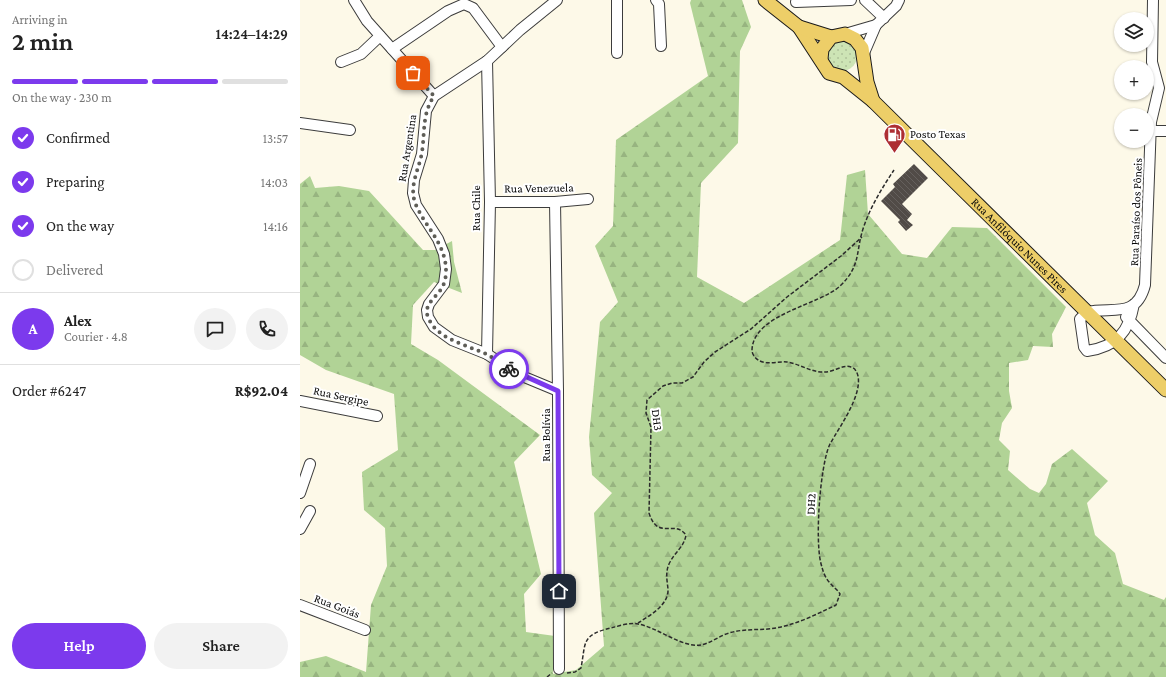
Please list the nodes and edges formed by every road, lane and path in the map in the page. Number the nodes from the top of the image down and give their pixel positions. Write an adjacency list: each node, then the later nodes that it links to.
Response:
1 (354, 0): 15 (street)
2 (557, 0): 17 (street)
3 (617, 0): 20 (street)
4 (656, 0): 18 (street)
5 (765, 0): 13 (main road, Rua Anfilóquio Nunes Pires)
6 (851, 0): 10 (street)
7 (865, 0): 11 (street)
8 (899, 0): 11 (street)
9 (1153, 0): 28 (street, Rua Paraíso dos Pôneis)
10 (796, 2)
11 (884, 18): 12 (street)
12 (876, 26): 14 (street); 21 (street)
13 (798, 27): 16 (main road, Rua Anfilóquio Nunes Pires); 22 (main road, Rua Anfilóquio Nunes Pires)
14 (845, 34): 16 (main road, Rua Anfilóquio Nunes Pires); 21 (main road, Rua Anfilóquio Nunes Pires)
15 (380, 36): 19 (street); 24 (street)
16 (831, 37): 22 (main road)
17 (502, 46): 19 (street); 23 (street)
18 (661, 46)
19 (392, 49): 26 (street)
20 (616, 53)
21 (864, 56): 25 (main road); 27 (main road, Rua Anfilóquio Nunes Pires)
22 (821, 59): 25 (main road, Rua Anfilóquio Nunes Pires)
23 (487, 61): 26 (street); 36 (street, Rua Chile)
24 (341, 62)
25 (843, 77): 27 (main road, Rua Anfilóquio Nunes Pires)
26 (434, 96): 44 (street, Rua Argentina)
27 (873, 101): 41 (main road, Rua Anfilóquio Nunes Pires)
28 (1154, 109)
29 (300, 123): 30 (street)
30 (350, 130)
31 (1154, 131): 32 (street)
32 (1166, 131)
33 (1151, 148): 39 (street, Rua Paraíso dos Pôneis)
34 (894, 170): 38 (path)
35 (588, 199): 37 (street, Rua Venezuela)
36 (490, 202): 37 (street, Rua Venezuela); 44 (street, Rua Chile)
37 (555, 202): 47 (street, Rua Bolívia)
38 (862, 236): 55 (path, DH3); 55 (path, DH2)
39 (1134, 304): 40 (street); 42 (street, Rua Paraíso dos Pôneis)
40 (1118, 311): 41 (street); 42 (street)
41 (1087, 312): 43 (main road, Rua Anfilóquio Nunes Pires); 43 (street)
42 (1130, 320): 43 (street, Rua Paraíso dos Pôneis); 45 (street)
43 (1116, 341): 46 (main road, Rua Anfilóquio Nunes Pires)
44 (487, 354): 47 (street, Rua Argentina)
45 (1166, 358)
46 (1166, 390)
47 (558, 391): 57 (street, Rua Bolívia)
48 (300, 400): 49 (street, Rua Sergipe)
49 (376, 416)
50 (310, 464): 51 (street)
51 (300, 492)
52 (310, 511): 53 (street)
53 (300, 529)
54 (300, 605): 56 (street, Rua Goiás)
55 (637, 623): 57 (path, DH2)
56 (365, 630)
57 (559, 669)

